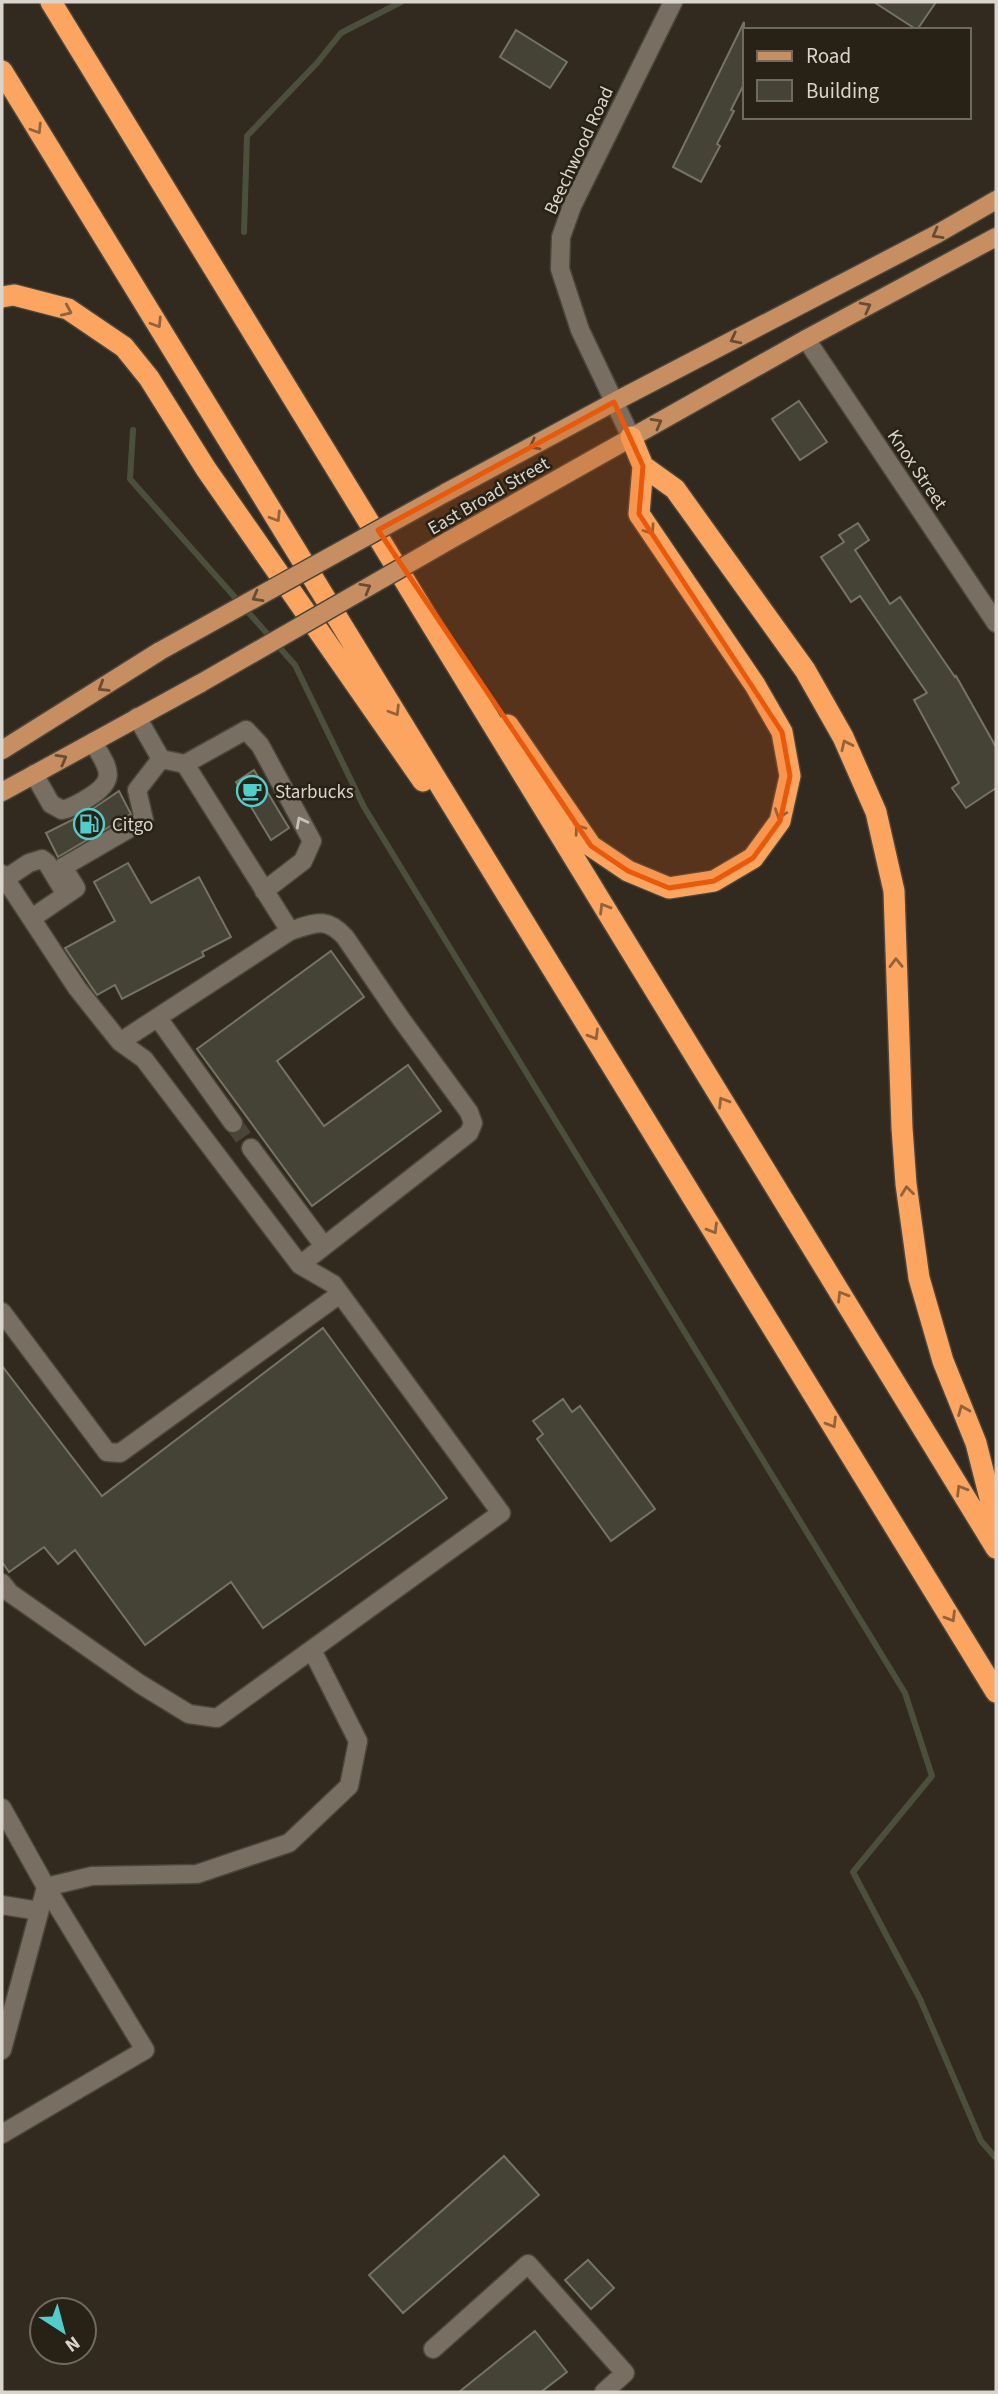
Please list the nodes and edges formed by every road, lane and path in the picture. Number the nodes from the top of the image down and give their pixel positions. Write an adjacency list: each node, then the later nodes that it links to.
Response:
1 (51, 2): 10 (highway)
2 (673, 2): 8 (street, Beechwood Road)
3 (2, 71): 25 (highway, one-way to 25)
4 (996, 200): 8 (main road, East Broad Street, one-way to 8)
5 (996, 237): 7 (main road, East Broad Street, one-way to 5)
6 (2, 297): 25 (highway, one-way to 25)
7 (806, 339): 9 (main road, East Broad Street, one-way to 7); 12 (street, Knox Street)
8 (614, 402): 9 (street, Beechwood Road); 15 (main road, East Broad Street, one-way to 15, bridge)
9 (631, 438): 11 (highway); 13 (main road, East Broad Street, one-way to 9, bridge)
10 (327, 454): 11 (highway, one-way to 10); 35 (highway, one-way to 10)
11 (643, 466): 34 (highway, one-way to 11)
12 (996, 623)
13 (137, 717): 14 (main road, East Broad Street); 16 (street)
14 (93, 742): 18 (main road, East Broad Street, one-way to 14); 18 (street)
15 (2, 750)
16 (162, 759): 17 (street); 22 (street)
17 (185, 764): 21 (street); 21 (street, one-way to 17)
18 (33, 774): 19 (main road, East Broad Street)
19 (2, 792)
20 (4, 877): 22 (street); 23 (street)
21 (264, 891): 24 (street)
22 (65, 895): 23 (street)
23 (32, 918): 27 (street)
24 (290, 931): 26 (street); 30 (street)
25 (559, 977): 38 (highway, one-way to 38)
26 (158, 1017): 27 (street); 28 (street)
27 (120, 1042): 31 (street)
28 (233, 1123)
29 (251, 1148): 30 (street)
30 (324, 1246): 31 (street)
31 (300, 1265): 32 (street)
32 (340, 1294): 33 (street); 37 (street)
33 (2, 1312)
34 (996, 1522)
35 (996, 1548)
36 (2, 1584): 37 (street)
37 (312, 1650): 40 (street)
38 (996, 1692)
39 (2, 1808): 40 (street)
40 (46, 1887): 42 (street); 44 (street)
41 (2, 1905): 42 (street)
42 (39, 1911): 43 (street)
43 (2, 2050)
44 (2, 2134)
45 (433, 2348): 46 (street)
46 (604, 2392)

